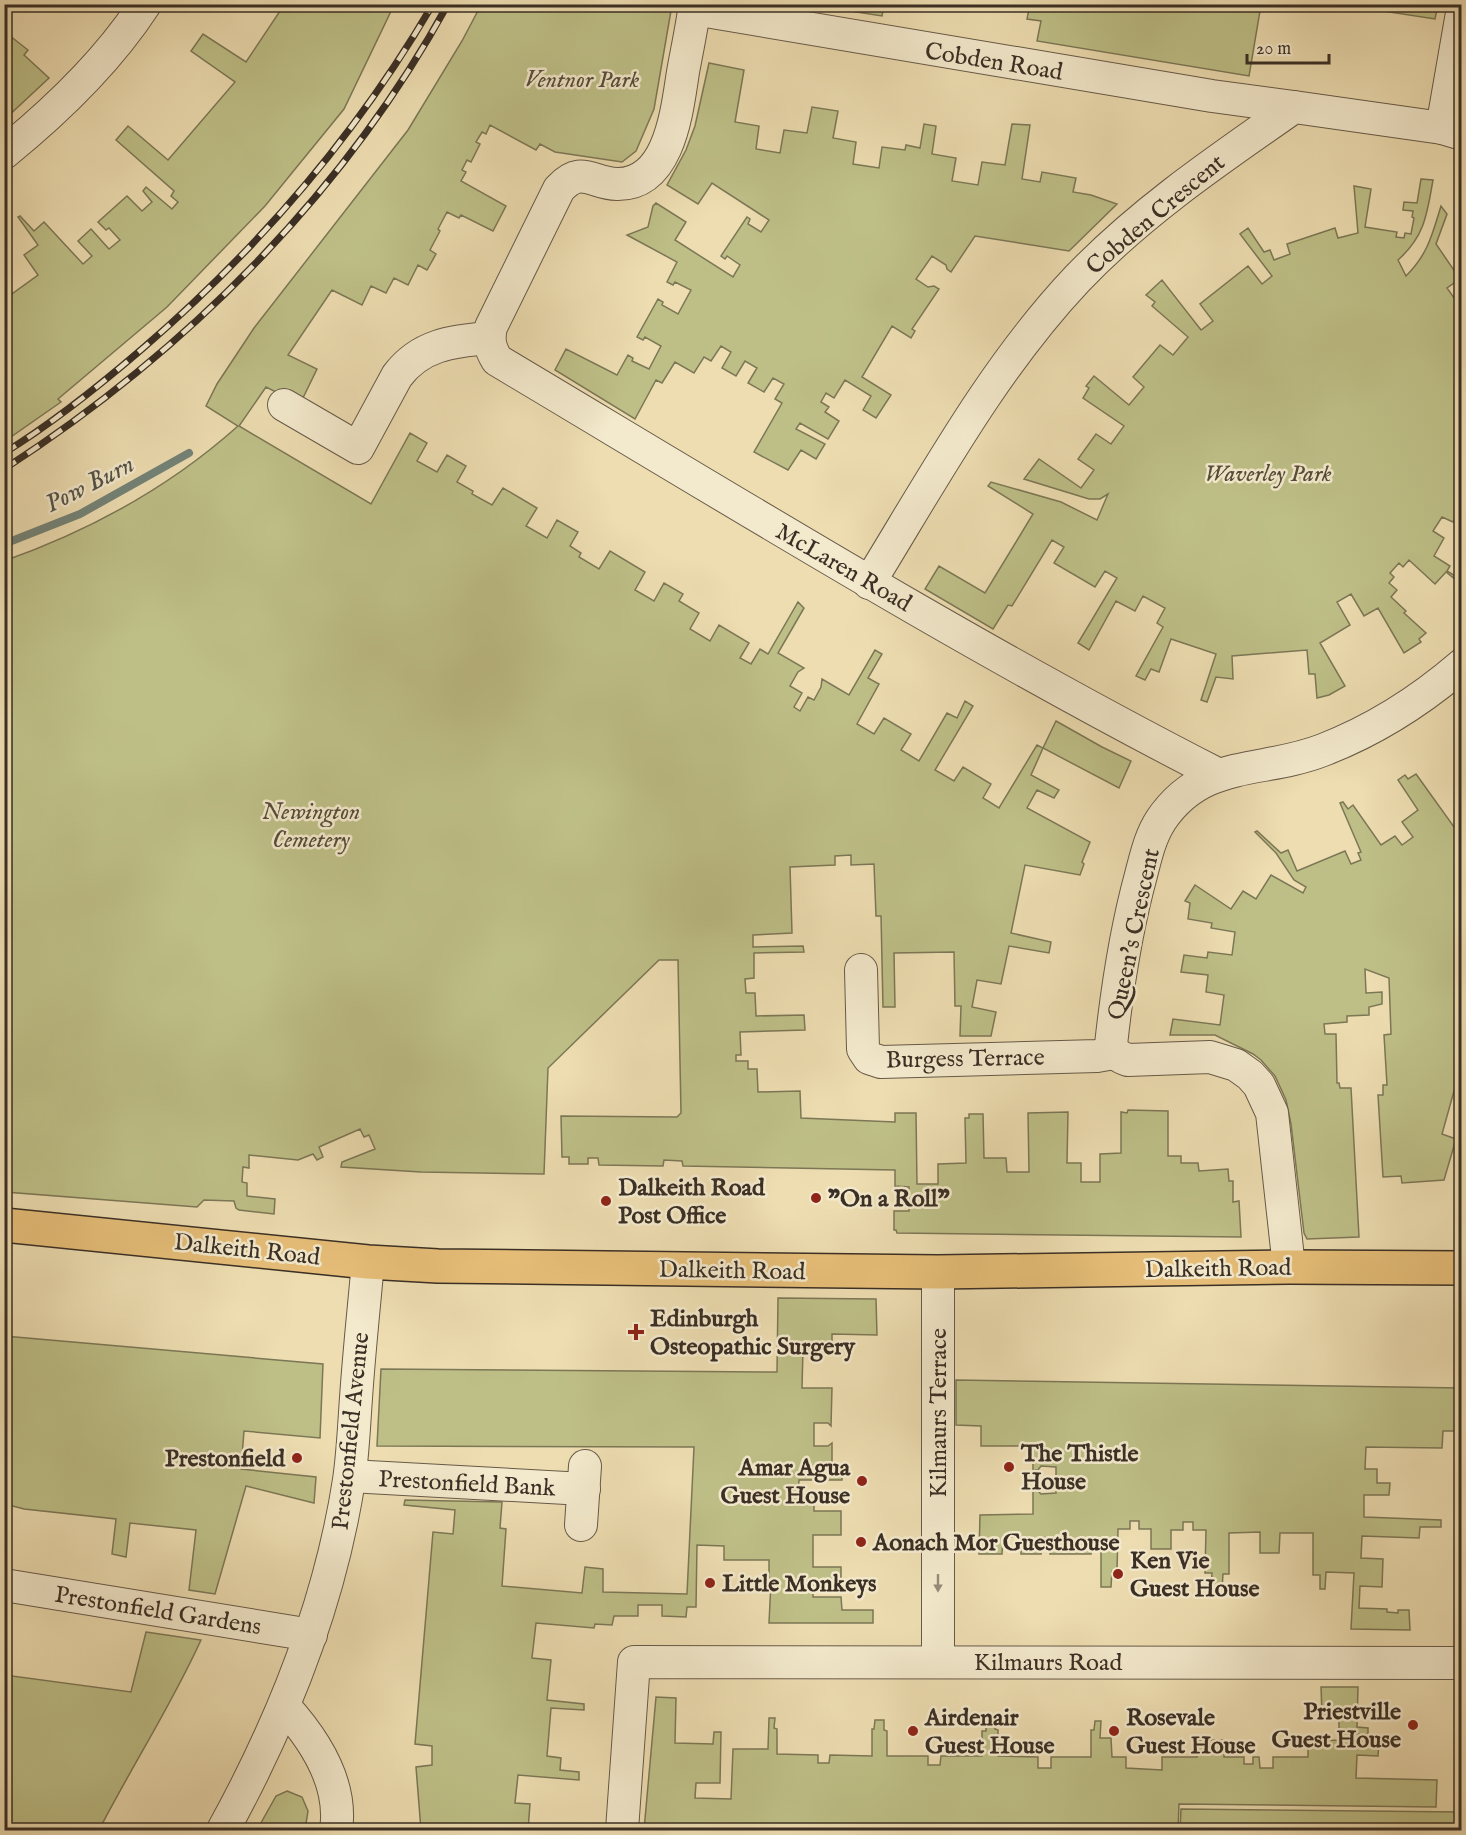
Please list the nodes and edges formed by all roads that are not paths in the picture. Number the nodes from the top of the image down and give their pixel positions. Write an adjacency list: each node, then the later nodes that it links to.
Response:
1 (145, 4): 6 (street)
2 (695, 7): 4 (street, Cobden Road); 7 (street)
3 (1461, 13): 5 (street)
4 (1294, 107): 5 (street); 9 (street, Cobden Crescent)
5 (1452, 131)
6 (4, 153)
7 (489, 338): 8 (street); 9 (street, McLaren Road)
8 (284, 405)
9 (869, 583): 11 (street, McLaren Road)
10 (1461, 665): 11 (street, Queen's Crescent)
11 (1217, 774): 13 (street, Queen's Crescent)
12 (861, 970): 13 (street, Burgess Terrace)
13 (1114, 1053): 16 (street, Queen's Crescent)
14 (4, 1225): 15 (main road, Dalkeith Road)
15 (368, 1262): 18 (main road, Dalkeith Road); 19 (street, Prestonfield Avenue)
16 (1288, 1267): 17 (main road, Dalkeith Road); 18 (main road, Dalkeith Road)
17 (1461, 1268)
18 (938, 1272): 23 (street, Kilmaurs Terrace, one-way to 23)
19 (350, 1476): 20 (street, Prestonfield Bank); 22 (street, Prestonfield Avenue)
20 (581, 1526)
21 (4, 1586): 22 (street, Prestonfield Gardens)
22 (311, 1635): 25 (street, Prestonfield Avenue)
23 (938, 1662): 24 (street, Kilmaurs Road); 28 (street, Kilmaurs Road)
24 (1461, 1663)
25 (284, 1706): 26 (street, Prestonfield Avenue); 27 (street)
26 (223, 1830)
27 (336, 1830)
28 (622, 1830)

